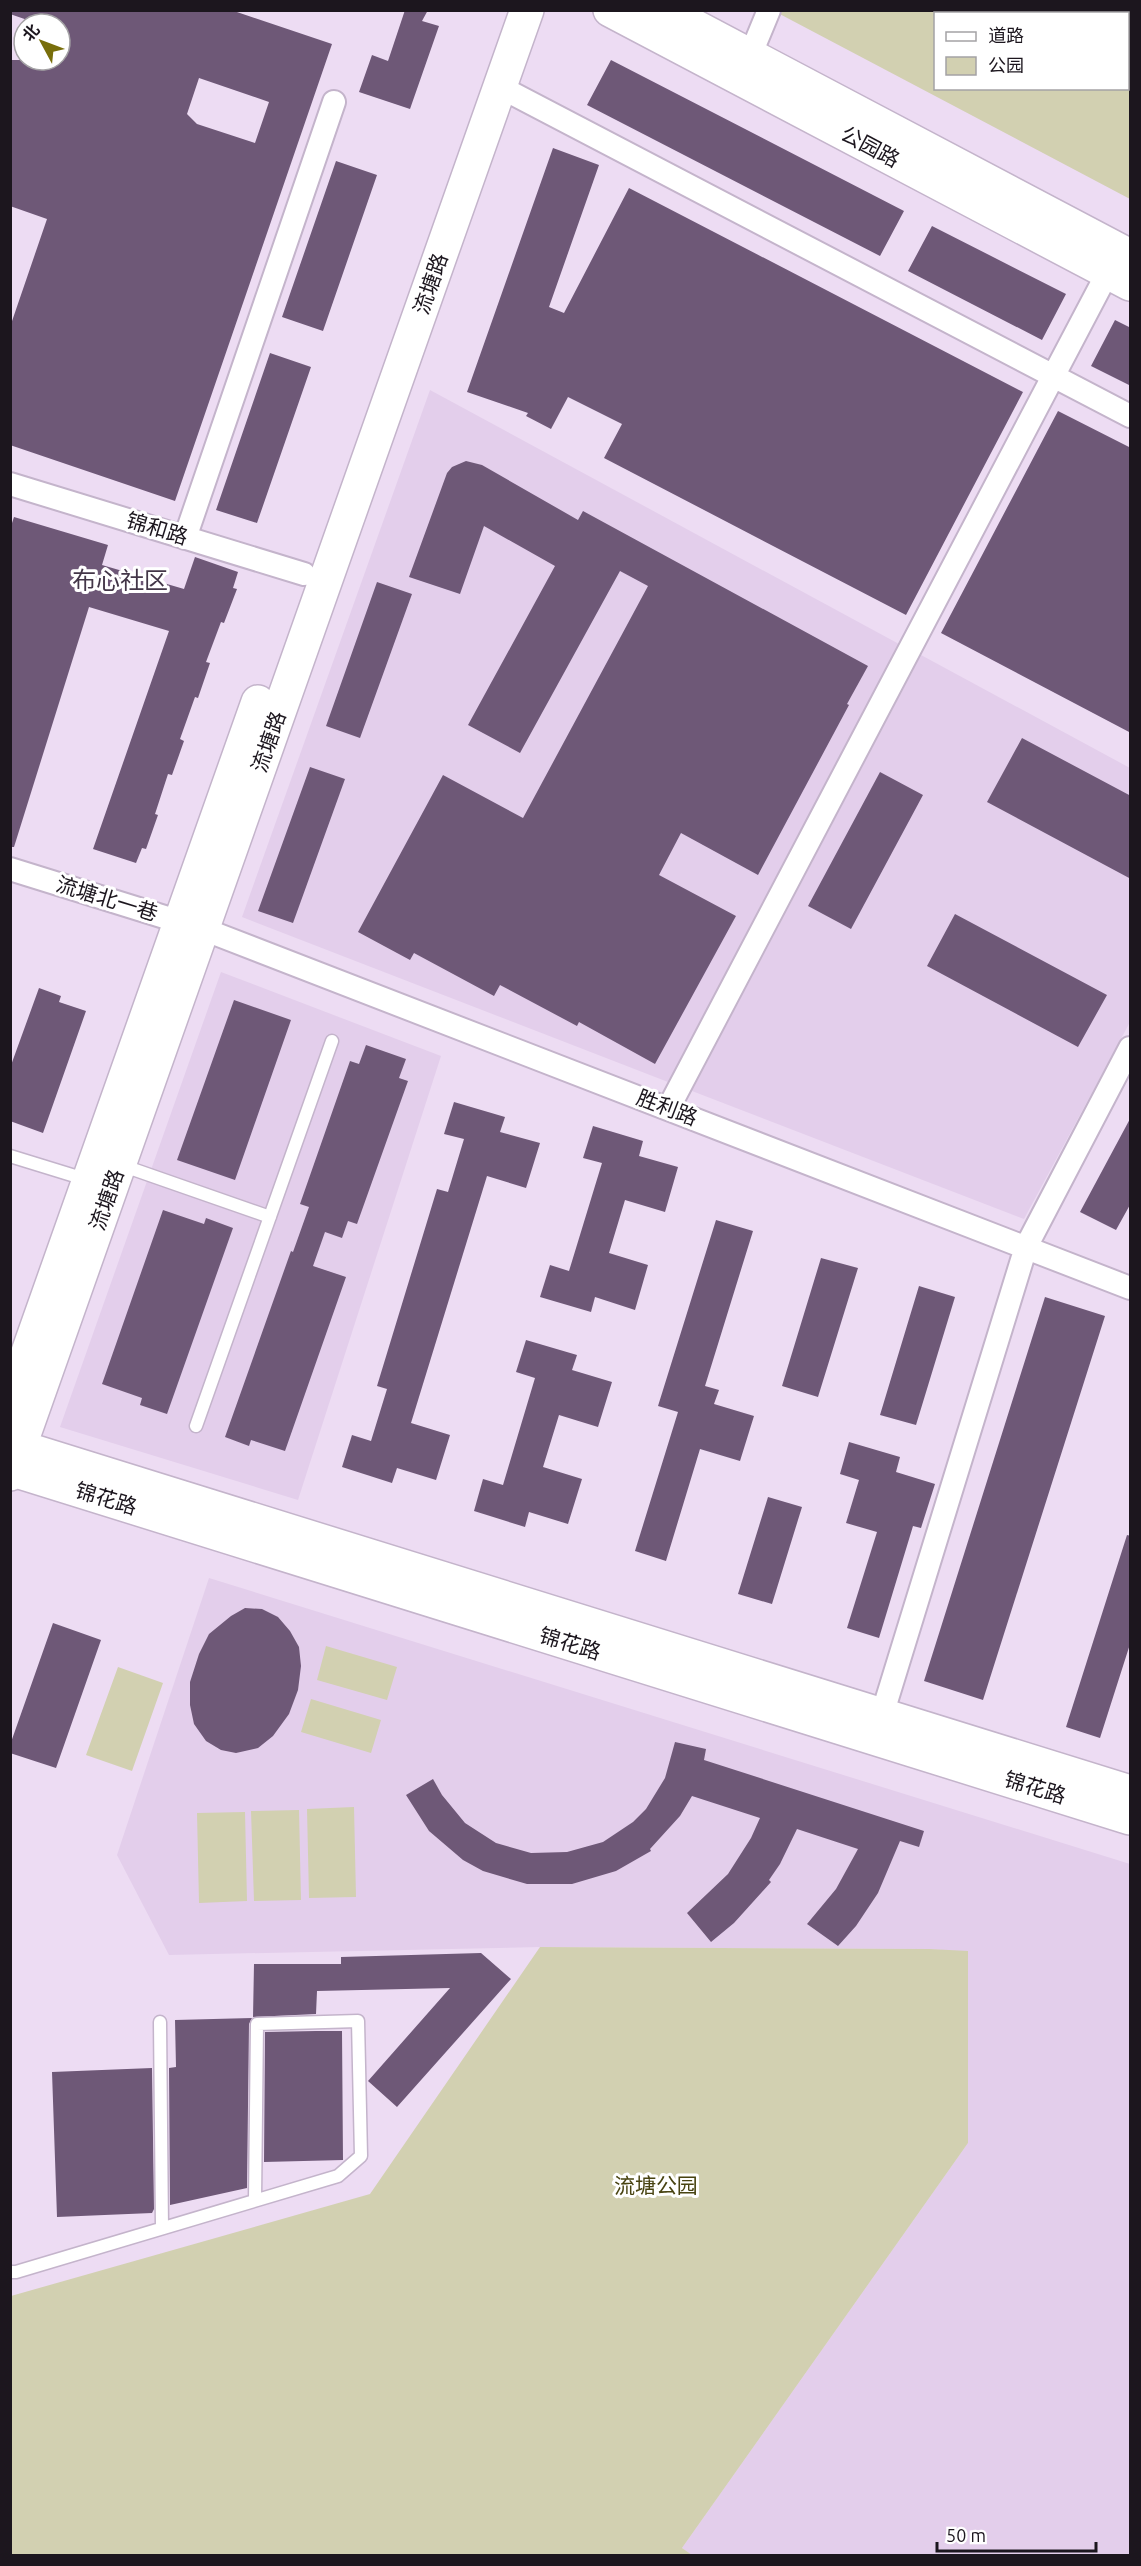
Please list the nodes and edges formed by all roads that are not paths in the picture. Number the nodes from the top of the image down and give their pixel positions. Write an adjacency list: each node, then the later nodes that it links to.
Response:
1 (503, 10): 14 (street, 流塘路)
2 (527, 10): 7 (street, 流塘路)
3 (610, 10): 9 (street, 公园路)
4 (664, 10): 6 (street, 公园路)
5 (769, 10): 6 (street)
6 (750, 56): 9 (street, 公园路)
7 (500, 87): 10 (street); 16 (street, 流塘路)
8 (334, 102): 13 (street)
9 (1123, 271): 10 (street)
10 (1054, 376): 11 (street); 19 (street)
11 (1131, 416)
12 (10, 484): 13 (street, 锦和路)
13 (185, 538): 14 (street, 锦和路)
14 (304, 574): 16 (street, 流塘路)
15 (10, 868): 16 (street, 流塘北一巷)
16 (192, 925): 19 (street, 胜利路); 21 (street, 流塘路); 22 (street, 流塘路)
17 (332, 1041): 23 (lane)
18 (1131, 1048): 24 (street)
19 (668, 1109): 24 (street, 胜利路)
20 (10, 1156): 22 (lane)
21 (120, 1164): 23 (lane); 28 (street, 流塘路)
22 (89, 1180): 26 (street, 流塘路)
23 (270, 1216): 27 (lane)
24 (1026, 1247): 25 (street, 胜利路); 29 (street)
25 (1131, 1288)
26 (10, 1403)
27 (196, 1426)
28 (13, 1461): 29 (street, 锦花路); 31 (street, 锦花路)
29 (882, 1715): 30 (street, 锦花路)
30 (1131, 1792)
31 (1131, 1818)
32 (160, 2022): 34 (lane)
33 (255, 2200): 33 (lane); 34 (lane)
34 (162, 2228): 35 (lane)
35 (10, 2272)

